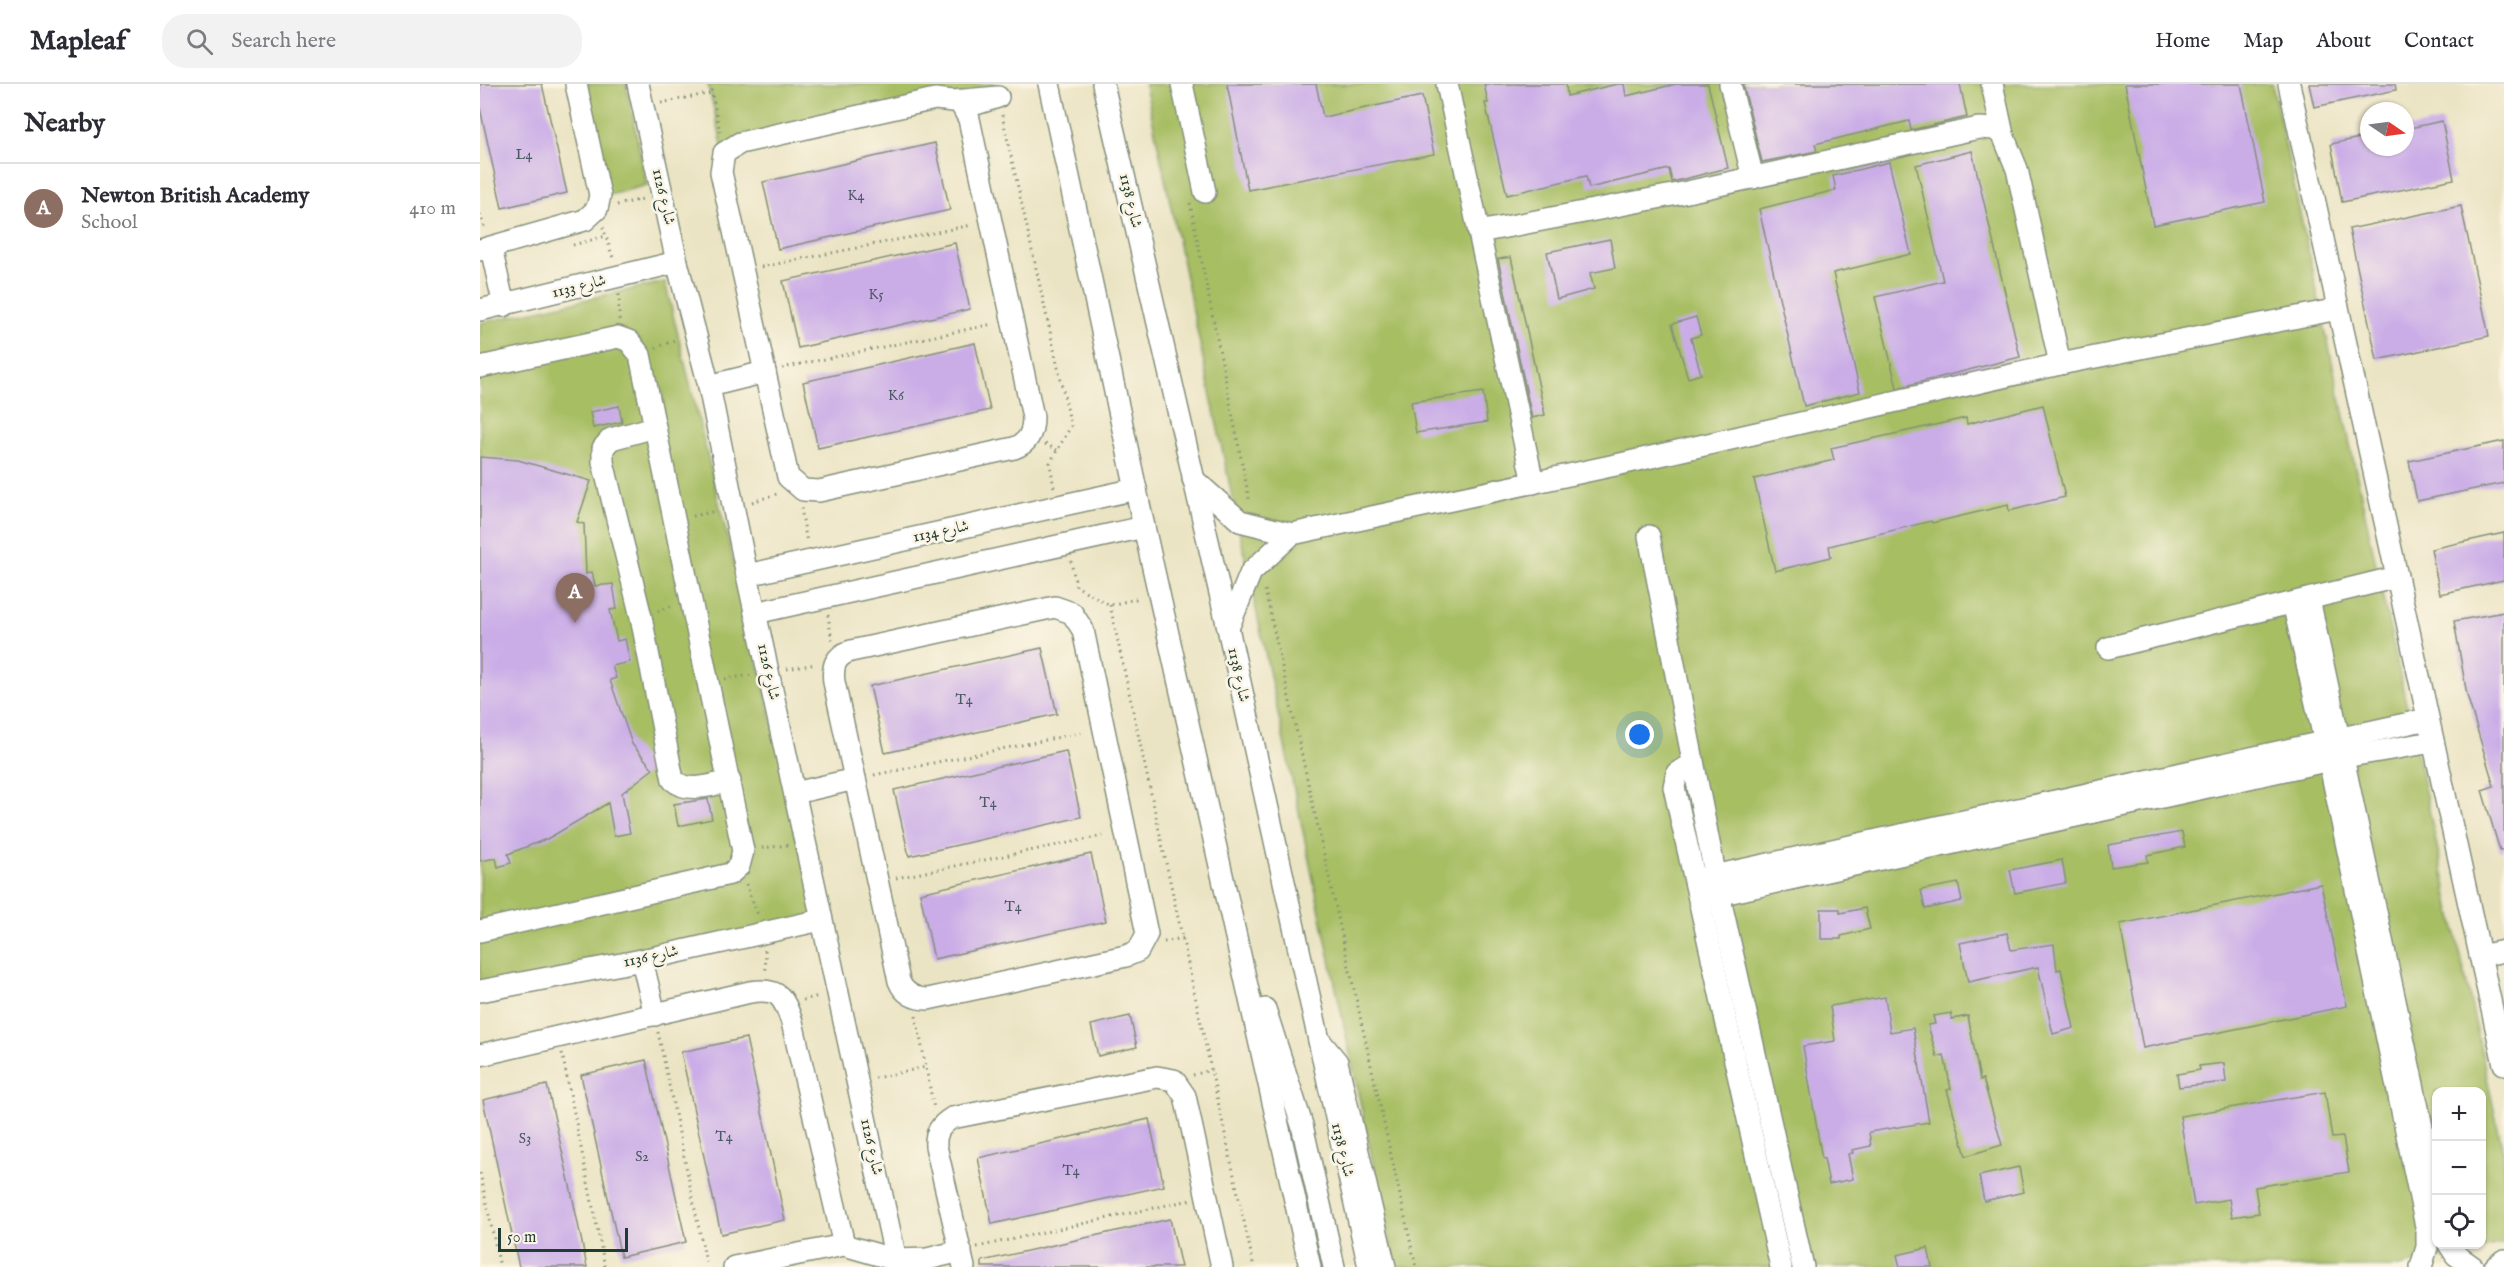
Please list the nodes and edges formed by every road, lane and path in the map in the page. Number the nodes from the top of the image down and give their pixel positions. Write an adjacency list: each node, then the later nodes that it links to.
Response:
1 (576, 84): 19 (street)
2 (638, 84): 13 (street, شارع 1126)
3 (710, 84): 11 (path)
4 (1049, 84): 38 (street)
5 (1103, 84): 36 (street, شارع 1138)
6 (1182, 84): 18 (street)
7 (1447, 84): 21 (street)
8 (1730, 84): 16 (street)
9 (1992, 84): 14 (street)
10 (2289, 84): 26 (street)
11 (712, 93): 13 (path); 15 (path)
12 (998, 97): 15 (street); 20 (street); 39 (path)
13 (643, 107): 17 (street, شارع 1126)
14 (2003, 135): 16 (street); 31 (street)
15 (724, 153): 24 (street)
16 (1753, 178): 21 (street)
17 (662, 194): 19 (path); 23 (street, شارع 1126)
18 (1197, 196): 40 (path)
19 (597, 209): 22 (street)
20 (992, 221): 24 (path); 28 (street)
21 (1479, 232): 37 (street)
22 (485, 249): 25 (street)
23 (677, 262): 25 (street, شارع 1133); 29 (street, شارع 1126)
24 (743, 271): 33 (street)
25 (504, 306): 27 (street, شارع 1133)
26 (2338, 309): 31 (street); 47 (street)
27 (480, 310)
28 (1012, 320): 33 (path); 33 (street)
29 (695, 332): 30 (path); 34 (street, شارع 1126)
30 (640, 355): 32 (street); 35 (street)
31 (2060, 364): 37 (street)
32 (480, 367)
33 (765, 372): 34 (street)
34 (709, 386): 46 (street, شارع 1126)
35 (655, 427): 59 (street); 59 (street)
36 (1193, 479): 40 (street); 52 (street, شارع 1138)
37 (1533, 483): 42 (street)
38 (1136, 489): 39 (street, شارع 1134); 41 (street)
39 (1070, 503): 46 (street, شارع 1134)
40 (1240, 521): 42 (street)
41 (1144, 527): 44 (street); 48 (street)
42 (1293, 534): 45 (street)
43 (1648, 536): 65 (street)
44 (1078, 542): 50 (path); 51 (street)
45 (1251, 572): 52 (street); 102 (path)
46 (747, 575): 51 (street, شارع 1126)
47 (2397, 577): 49 (street); 54 (street)
48 (1159, 593): 50 (path); 68 (street)
49 (2301, 601): 53 (street); 57 (street)
50 (1110, 605): 97 (path)
51 (756, 613): 60 (street, شارع 1126)
52 (1228, 628): 78 (street, شارع 1138)
53 (2108, 648)
54 (2428, 719): 56 (street); 57 (street)
55 (1104, 729): 58 (path); 58 (street); 61 (street)
56 (2433, 742): 57 (street); 70 (street)
57 (2334, 749): 65 (street); 85 (street); 105 (street)
58 (855, 779): 60 (street); 64 (street)
59 (730, 781): 63 (street)
60 (795, 793): 62 (street, شارع 1126)
61 (1127, 832): 64 (path); 74 (street)
62 (806, 843): 63 (path); 66 (street, شارع 1126)
63 (743, 851): 67 (street)
64 (877, 881): 74 (street)
65 (1708, 887): 103 (street); 104 (street)
66 (821, 920): 71 (street, شارع 1136); 73 (street, شارع 1126)
67 (480, 931)
68 (1239, 945): 98 (street); 99 (street)
69 (2504, 951): 70 (street)
70 (2480, 956): 80 (street)
71 (642, 960): 72 (street, شارع 1136); 76 (street)
72 (480, 991)
73 (837, 992): 75 (path); 82 (street, شارع 1126)
74 (912, 996): 81 (path)
75 (786, 1004): 76 (street); 87 (street)
76 (655, 1015): 77 (street); 94 (path)
77 (559, 1037): 79 (street); 93 (path)
78 (1317, 1038): 100 (street, شارع 1138); 101 (street)
79 (480, 1055)
80 (2504, 1065)
81 (926, 1067): 82 (path); 83 (path)
82 (857, 1083): 90 (street, شارع 1126)
83 (938, 1130): 86 (street); 89 (street)
84 (480, 1173): 92 (path)
85 (2432, 1175)
86 (1207, 1197): 89 (path); 96 (street)
87 (844, 1245): 90 (street); 95 (street)
88 (2452, 1249): 106 (street)
89 (962, 1259): 90 (street)
90 (896, 1260)
91 (2504, 1260): 107 (street)
92 (500, 1267)
93 (605, 1267)
94 (707, 1267)
95 (734, 1267)
96 (1222, 1267)
97 (1254, 1267)
98 (1310, 1267)
99 (1334, 1267)
100 (1369, 1267)
101 (1385, 1267)
102 (1416, 1267)
103 (1781, 1267)
104 (1803, 1267)
105 (2421, 1267)
106 (2473, 1267)
107 (2495, 1267)

